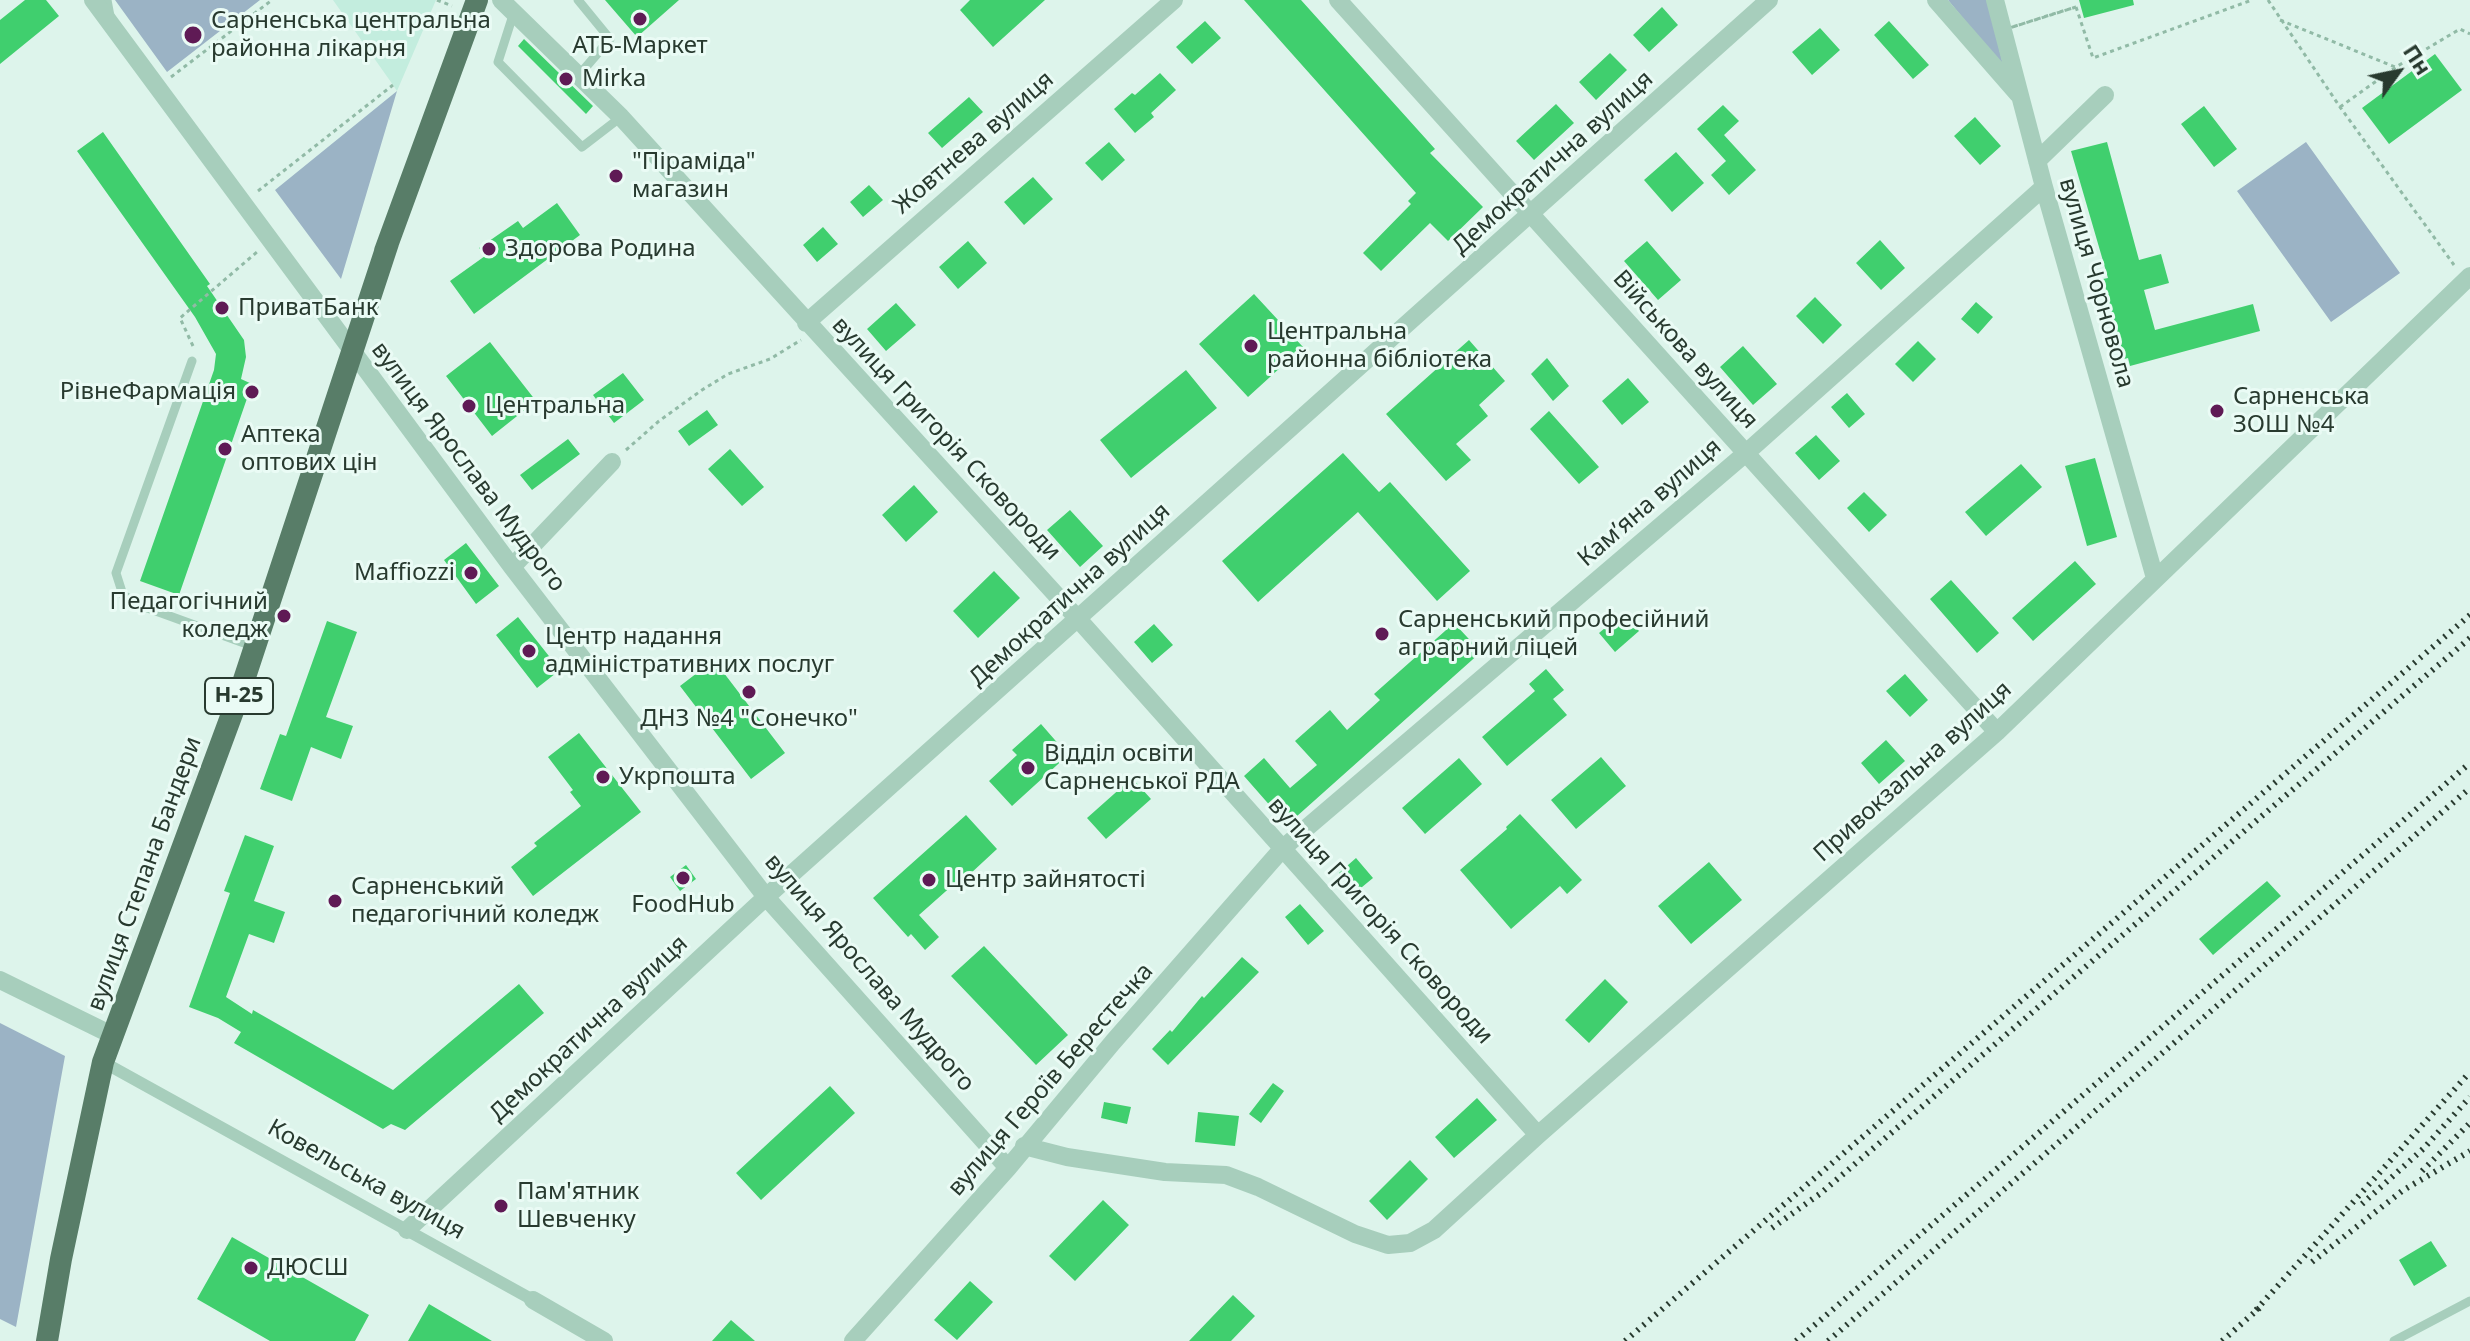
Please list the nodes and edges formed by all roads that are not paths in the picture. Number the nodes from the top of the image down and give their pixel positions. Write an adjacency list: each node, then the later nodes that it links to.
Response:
1 (93, 0): 11 (street, вулиця Ярослава Мудрого)
2 (107, 0): 11 (lane)
3 (477, 0): 21 (main road, вулиця Степана Бандери / Н-25)
4 (578, 0): 12 (lane)
5 (1174, 0): 20 (street, Жовтнева вулиця)
6 (1338, 0): 18 (street, Військова вулиця)
7 (1769, 0): 18 (street, Демократична вулиця)
8 (1936, 0): 14 (street)
9 (1995, 0): 14 (street, вулиця Чорновола)
10 (508, 6): 12 (street, вулиця Григорія Сковороди); 15 (lane)
11 (111, 24): 21 (street, вулиця Ярослава Мудрого)
12 (579, 75): 15 (street, вулиця Григорія Сковороди)
13 (2105, 95): 16 (street)
14 (2020, 96): 16 (street, вулиця Чорновола)
15 (621, 117): 20 (street, вулиця Григорія Сковороди)
16 (2037, 161): 17 (street, вулиця Чорновола)
17 (2044, 187): 23 (street, Камʼяна вулиця); 26 (street, вулиця Чорновола)
18 (1531, 216): 23 (street, Військова вулиця); 27 (street, Демократична вулиця)
19 (2468, 278): 26 (street, Привокзальна вулиця)
20 (810, 328): 27 (street, вулиця Григорія Сковороди)
21 (353, 353): 25 (street, вулиця Ярослава Мудрого); 28 (main road, вулиця Степана Бандери / Н-25)
22 (192, 361): 28 (lane)
23 (1746, 453): 29 (street, Військова вулиця); 30 (street, Камʼяна вулиця)
24 (612, 462): 25 (street)
25 (512, 567): 31 (street, вулиця Ярослава Мудрого)
26 (2155, 578): 29 (street, Привокзальна вулиця)
27 (1079, 620): 30 (street, вулиця Григорія Сковороди); 31 (street, Демократична вулиця)
28 (255, 647): 33 (main road, вулиця Степана Бандери / Н-25)
29 (1997, 732): 35 (street, Привокзальна вулиця)
30 (1283, 848): 35 (street, вулиця Григорія Сковороди); 36 (street, вулиця Героїв Берестечка)
31 (766, 897): 37 (street, вулиця Ярослава Мудрого); 38 (street, Демократична вулиця)
32 (0, 980): 33 (street)
33 (112, 1035): 34 (main road, вулиця Степана Бандери / Н-25)
34 (103, 1062): 38 (street, Ковельська вулиця); 41 (main road, вулиця Степана Бандери / Н-25)
35 (1538, 1135): 36 (street, Привокзальна вулиця)
36 (1024, 1146): 37 (street, вулиця Героїв Берестечка)
37 (1008, 1168): 43 (street, вулиця Героїв Берестечка)
38 (407, 1230): 39 (street, Ковельська вулиця)
39 (533, 1300): 42 (street, Ковельська вулиця)
40 (2470, 1301): 44 (lane)
41 (47, 1341)
42 (604, 1341)
43 (853, 1341)
44 (2394, 1341)

